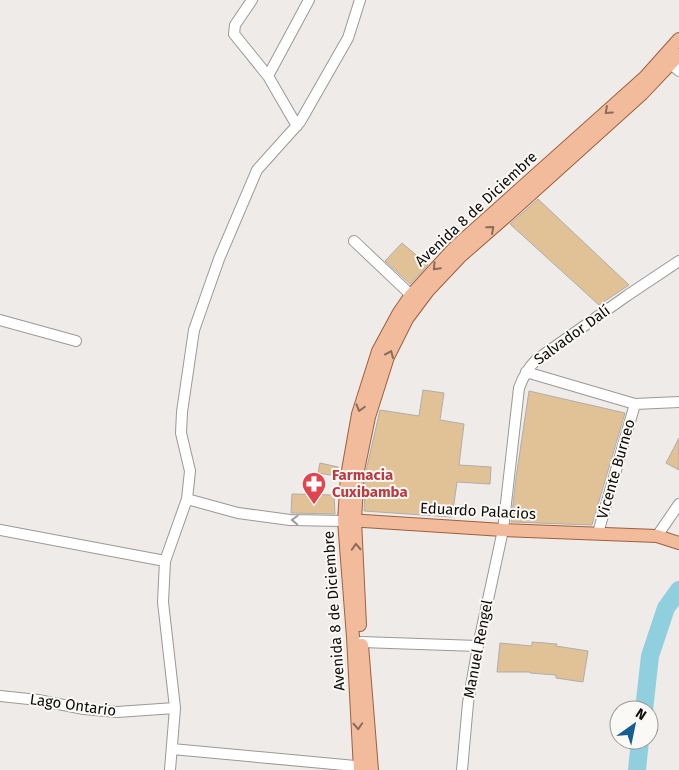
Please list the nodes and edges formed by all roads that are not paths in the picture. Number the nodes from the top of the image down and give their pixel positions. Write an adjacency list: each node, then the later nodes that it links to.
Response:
1 (252, 0): 6 (street)
2 (310, 0): 6 (street)
3 (360, 0): 7 (street)
4 (679, 39): 10 (main road, Avenida 8 de Diciembre, one-way to 10)
5 (676, 64): 18 (main road, Avenida 8 de Diciembre, one-way to 5)
6 (268, 76): 7 (street)
7 (296, 126): 16 (street)
8 (354, 241): 10 (street)
9 (679, 261): 13 (street, Salvador Dalí)
10 (411, 295): 18 (main road, Avenida 8 de Diciembre, one-way to 18)
11 (0, 320): 12 (street)
12 (76, 341)
13 (526, 372): 15 (street); 20 (street, Salvador Dalí)
14 (679, 402): 15 (street)
15 (635, 404): 21 (street, Vicente Burneo)
16 (187, 499): 18 (street, Eduardo Palacios, one-way to 16); 24 (street)
17 (679, 504): 22 (street)
18 (349, 520): 20 (main road, Eduardo Palacios); 25 (main road, Avenida 8 de Diciembre, one-way to 18); 30 (main road, Avenida 8 de Diciembre, one-way to 30)
19 (0, 530): 24 (street)
20 (502, 530): 21 (main road, Eduardo Palacios); 26 (street, Manuel Rengel)
21 (598, 533): 22 (main road, Eduardo Palacios)
22 (657, 536): 23 (main road, Eduardo Palacios)
23 (679, 543)
24 (165, 561): 28 (street)
25 (361, 642): 26 (street); 30 (main road, Avenida 8 de Diciembre)
26 (478, 646): 32 (street, Manuel Rengel)
27 (0, 696): 28 (street, Lago Ontario)
28 (175, 708): 29 (street)
29 (172, 749): 30 (street); 31 (street)
30 (366, 769)
31 (170, 770)
32 (462, 770)

